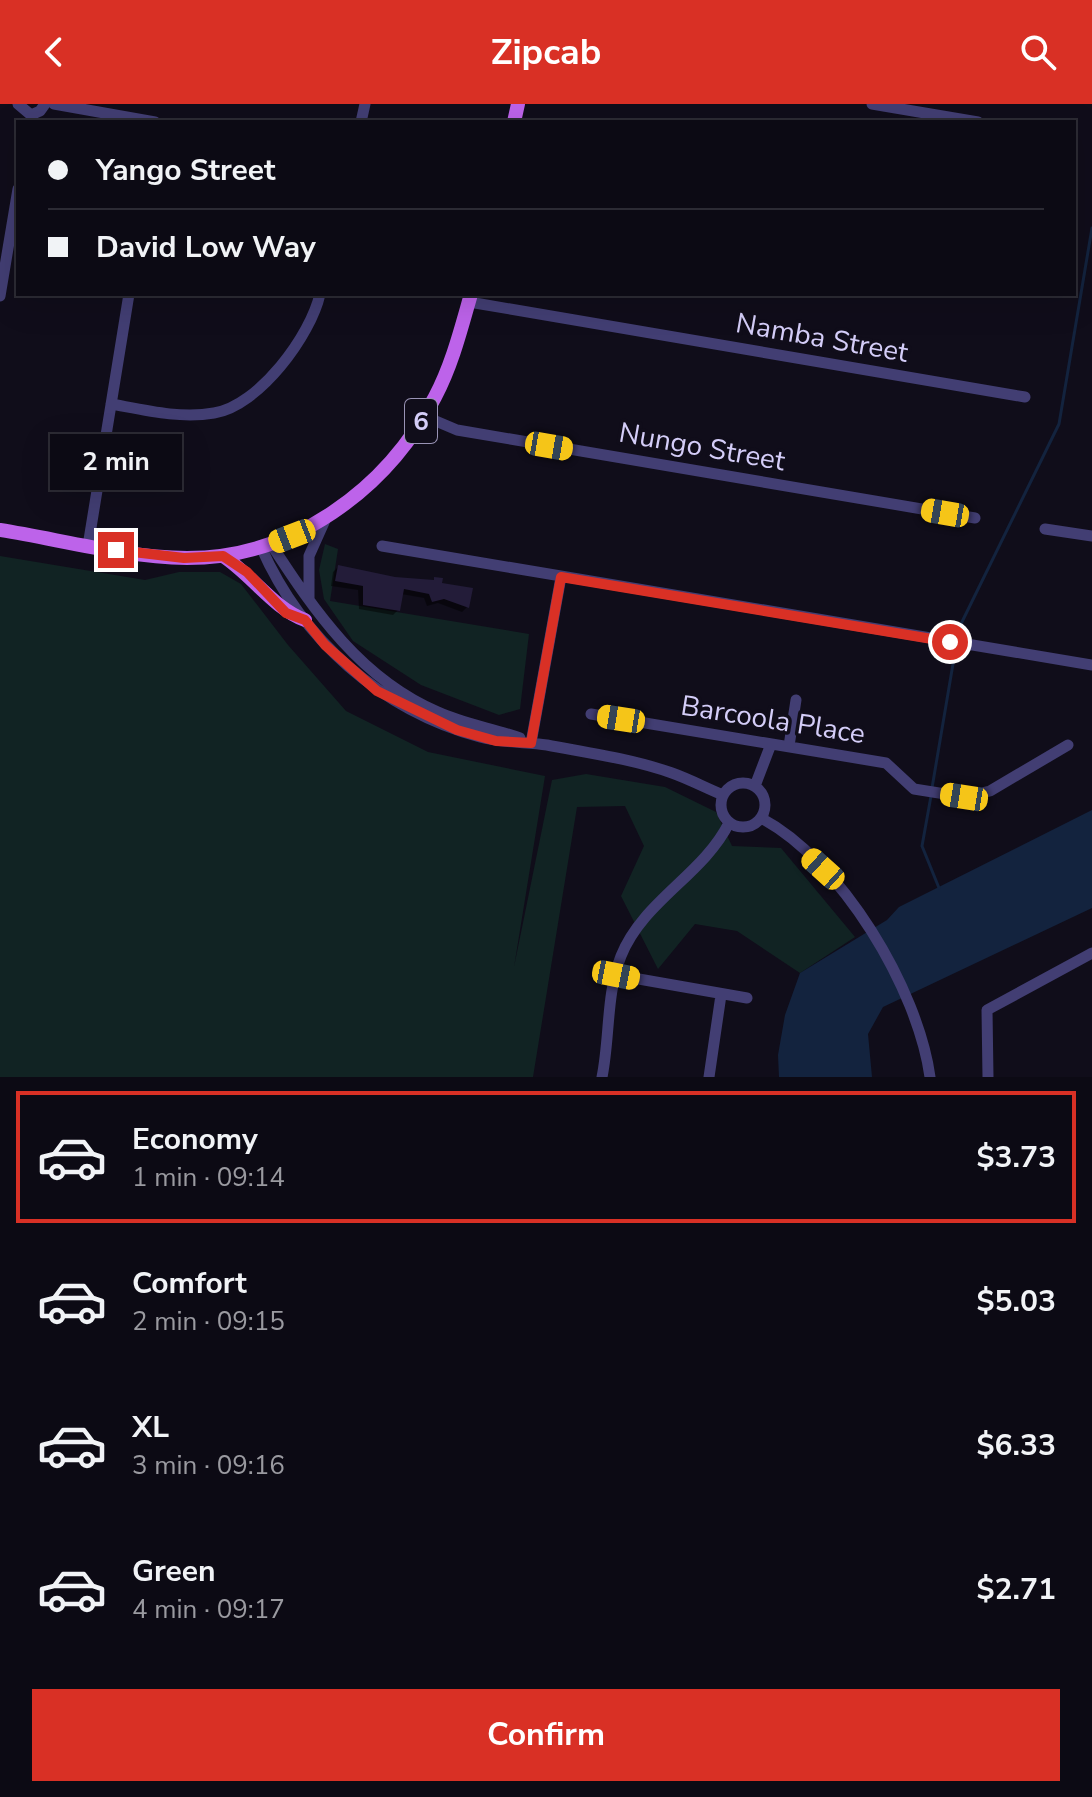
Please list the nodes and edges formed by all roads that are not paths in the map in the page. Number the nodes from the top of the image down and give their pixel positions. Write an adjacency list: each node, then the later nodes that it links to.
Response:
1 (18, 104): 5 (street)
2 (45, 104): 5 (street)
3 (54, 104): 6 (street)
4 (872, 104): 7 (street)
5 (30, 118)
6 (144, 120)
7 (966, 120)
8 (16, 201): 9 (street)
9 (0, 296)
10 (129, 296): 14 (street)
11 (319, 296): 14 (street)
12 (470, 298): 13 (street, Namba Street); 15 (main road, 6)
13 (1025, 397)
14 (111, 404): 21 (street)
15 (424, 416): 16 (main road, 6); 17 (street, Nungo Street)
16 (326, 518): 22 (main road, 6); 26 (street)
17 (975, 518)
18 (1045, 529): 20 (street)
19 (0, 530): 21 (main road, 6)
20 (1092, 536)
21 (88, 546): 24 (main road, 6)
22 (266, 546): 24 (main road, 6); 26 (street); 27 (street)
23 (382, 546): 25 (street)
24 (223, 556): 27 (main road)
25 (561, 577): 28 (street); 31 (street)
26 (309, 601): 31 (street)
27 (305, 620): 31 (street)
28 (1092, 665)
29 (796, 700): 34 (street)
30 (591, 714): 32 (street, Barcoola Place)
31 (531, 743): 36 (street)
32 (771, 744): 34 (street, Barcoola Place); 35 (street)
33 (1068, 745): 34 (street, Barcoola Place)
34 (789, 746)
35 (755, 786): 36 (street); 37 (street)
36 (723, 795): 38 (street)
37 (761, 818): 38 (street); 45 (street)
38 (729, 823): 40 (street)
39 (1092, 953): 46 (street)
40 (616, 975): 41 (street); 43 (street)
41 (721, 995): 42 (street); 44 (street)
42 (747, 998)
43 (602, 1077)
44 (709, 1077)
45 (930, 1077)
46 (988, 1077)

